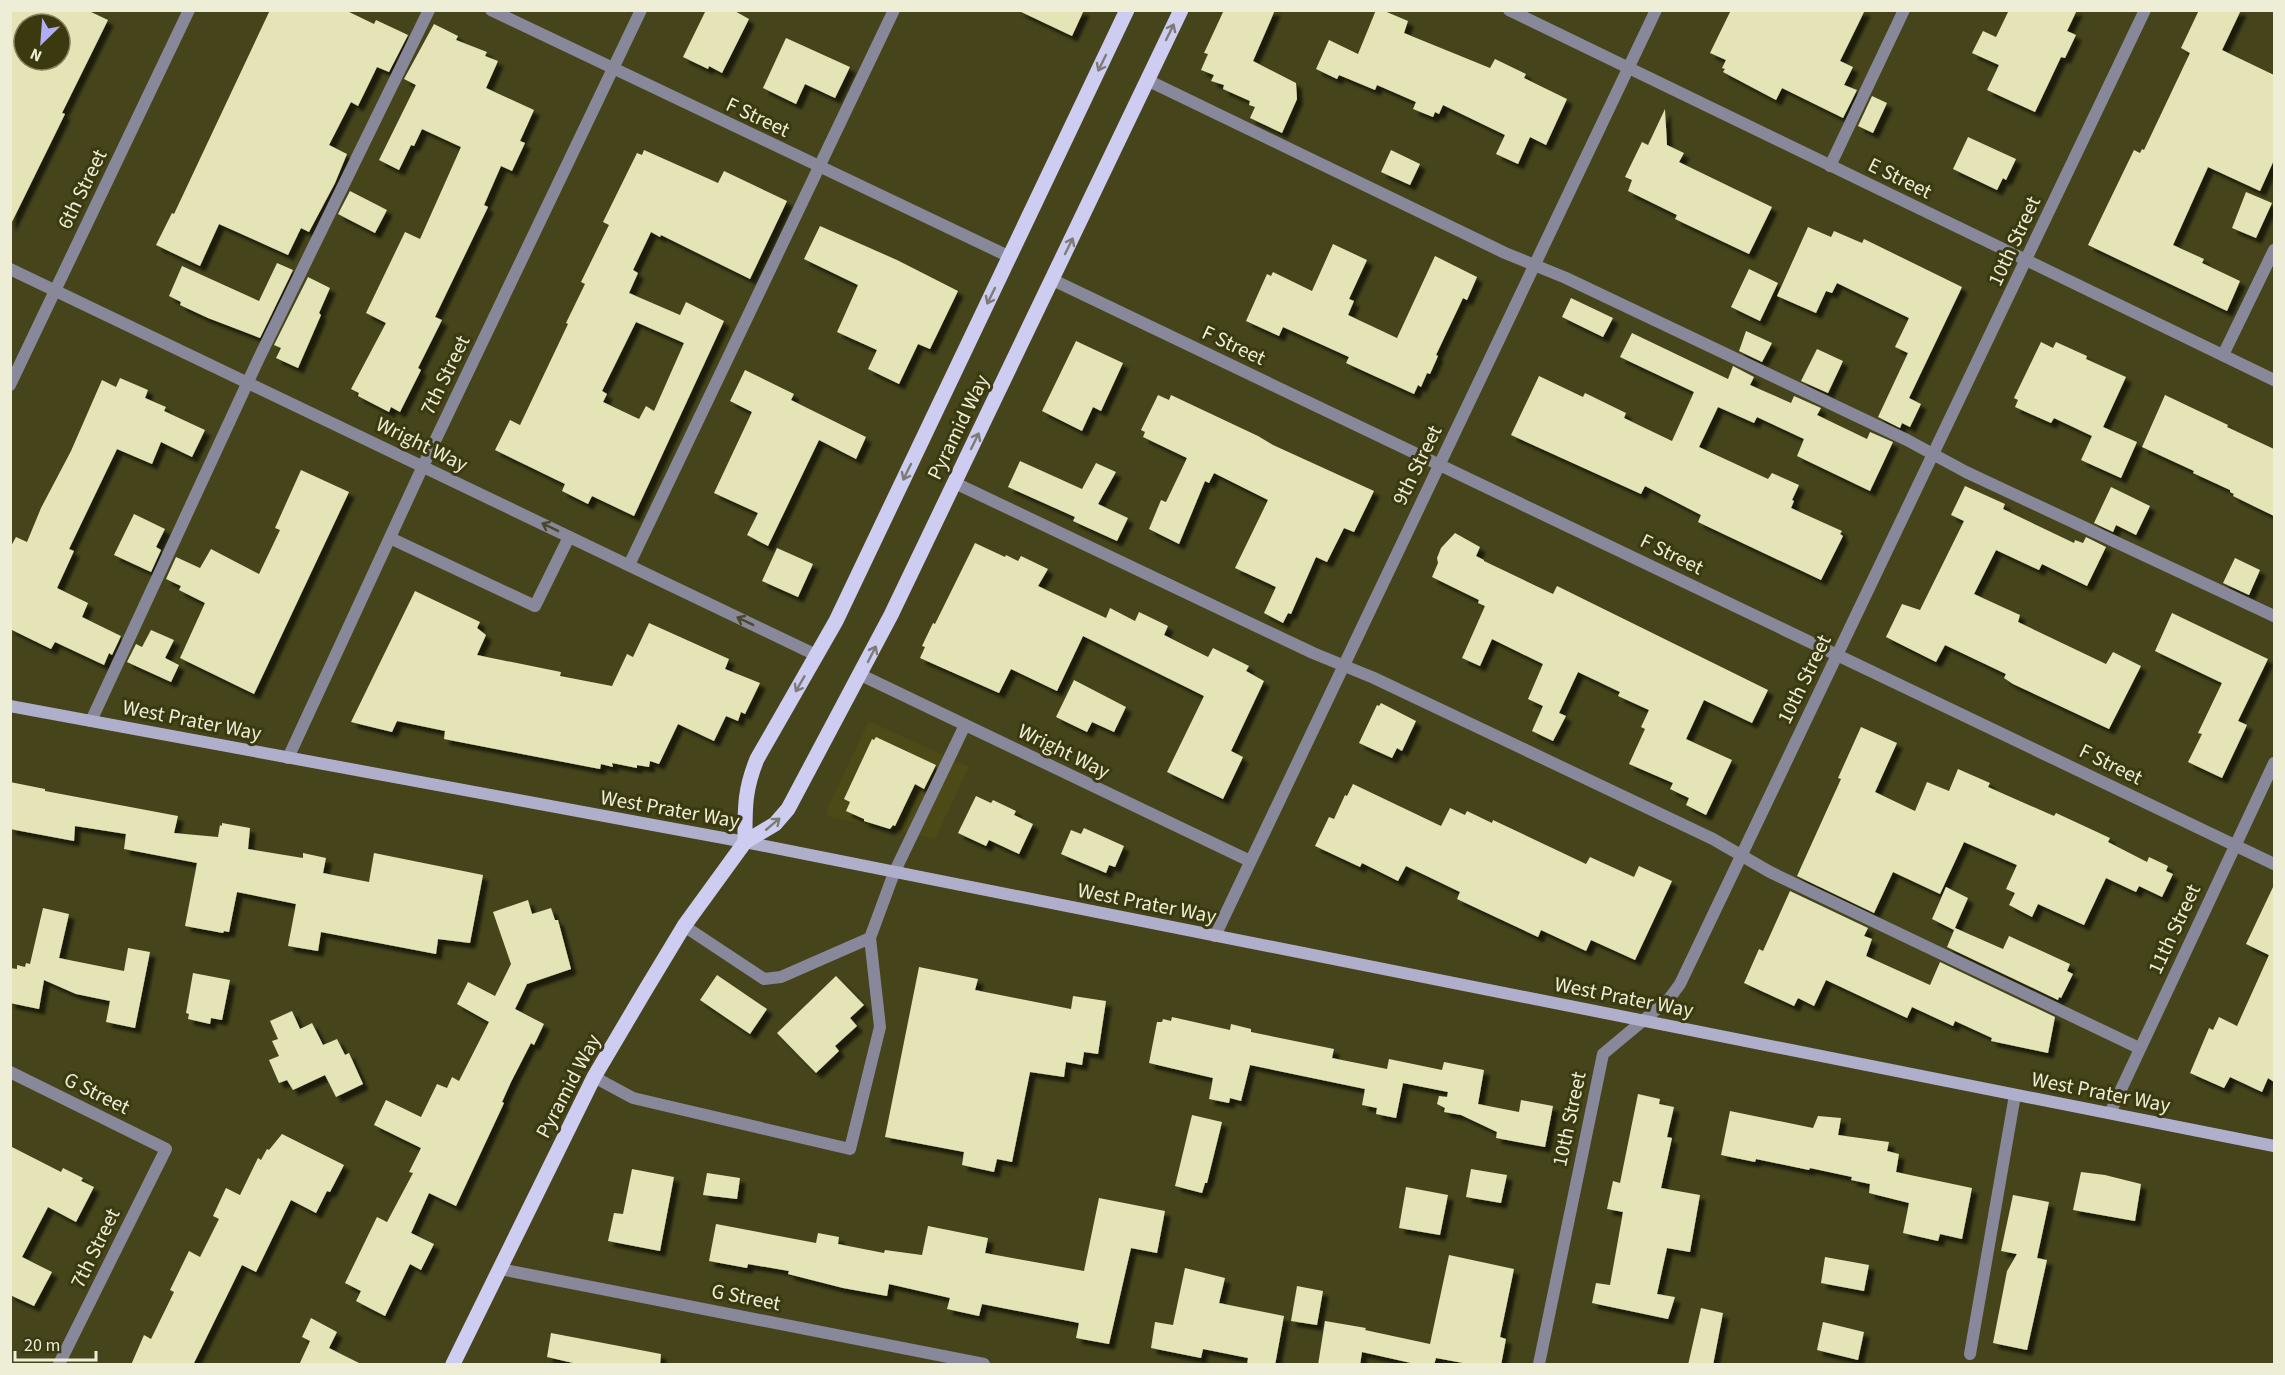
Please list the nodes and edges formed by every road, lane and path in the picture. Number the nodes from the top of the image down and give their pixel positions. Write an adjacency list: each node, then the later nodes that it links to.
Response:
1 (189, 10): 23 (street, 6th Street)
2 (429, 10): 26 (street)
3 (491, 10): 13 (street, F Street)
4 (641, 10): 13 (street, 7th Street)
5 (894, 10): 16 (street)
6 (1127, 10): 18 (main road, Pyramid Way, one-way to 18)
7 (1181, 10): 14 (main road, Pyramid Way, one-way to 7)
8 (1509, 10): 12 (street, E Street)
9 (1656, 10): 12 (street, 9th Street)
10 (1904, 10): 15 (street)
11 (2145, 10): 19 (street, 10th Street)
12 (1628, 68): 15 (street, E Street); 20 (street, 9th Street)
13 (613, 69): 16 (street, F Street); 30 (street, 7th Street)
14 (1147, 80): 20 (street); 22 (main road, Pyramid Way, one-way to 14)
15 (1830, 165): 19 (street, E Street)
16 (819, 167): 18 (street, F Street); 34 (street)
17 (2274, 250): 24 (street)
18 (1010, 257): 36 (main road, Pyramid Way, one-way to 36)
19 (2026, 260): 24 (street, E Street); 28 (street, 10th Street)
20 (1534, 265): 28 (street); 29 (street, 9th Street)
21 (10, 269): 23 (street, Wright Way)
22 (1053, 280): 29 (street, F Street); 31 (main road, Pyramid Way, one-way to 22)
23 (55, 291): 26 (street, Wright Way); 27 (street, 6th Street)
24 (2223, 355): 25 (street, E Street)
25 (2274, 380)
26 (249, 382): 30 (street, Wright Way); 41 (street)
27 (10, 385)
28 (1933, 454): 35 (street); 37 (street, 10th Street)
29 (1439, 464): 37 (street, F Street); 38 (street, 9th Street)
30 (423, 466): 32 (street, Wright Way, one-way to 30); 33 (street, 7th Street)
31 (955, 483): 38 (street); 39 (main road, Pyramid Way, one-way to 31)
32 (569, 537): 33 (street); 34 (street, Wright Way)
33 (390, 538): 43 (street, 7th Street)
34 (629, 565): 36 (street, Wright Way, one-way to 34)
35 (2274, 616)
36 (816, 655): 45 (main road, Pyramid Way, one-way to 45)
37 (1838, 655): 46 (street, F Street); 47 (street, 10th Street)
38 (1343, 665): 47 (street); 48 (street, 9th Street)
39 (861, 675): 42 (street, Wright Way); 45 (main road, Pyramid Way, one-way to 39)
40 (10, 706): 41 (main road, West Prater Way)
41 (91, 721): 43 (main road, West Prater Way)
42 (965, 725): 48 (street, Wright Way); 50 (street)
43 (288, 758): 45 (main road, West Prater Way)
44 (2274, 763): 46 (street, 11th Street)
45 (745, 842): 50 (main road, West Prater Way); 51 (main road, Pyramid Way)
46 (2235, 845): 49 (street, F Street); 55 (street, 11th Street)
47 (1742, 856): 54 (street, 10th Street); 55 (street)
48 (1250, 861): 52 (street, 9th Street)
49 (2274, 864)
50 (894, 873): 52 (main road, West Prater Way); 53 (street)
51 (684, 926): 53 (street); 57 (main road, Pyramid Way)
52 (1215, 936): 54 (main road, West Prater Way)
53 (870, 938): 57 (street)
54 (1643, 1021): 58 (main road, West Prater Way); 67 (street, 10th Street)
55 (2139, 1048): 59 (street, 11th Street)
56 (10, 1072): 61 (street, G Street)
57 (594, 1077): 62 (main road, Pyramid Way)
58 (2015, 1095): 59 (main road, West Prater Way); 63 (street)
59 (2110, 1113): 60 (main road, West Prater Way)
60 (2274, 1146)
61 (165, 1149): 64 (street, 7th Street)
62 (500, 1269): 65 (main road, Pyramid Way); 66 (street, G Street)
63 (1970, 1354)
64 (59, 1365)
65 (453, 1365)
66 (984, 1365)
67 (1539, 1365)

